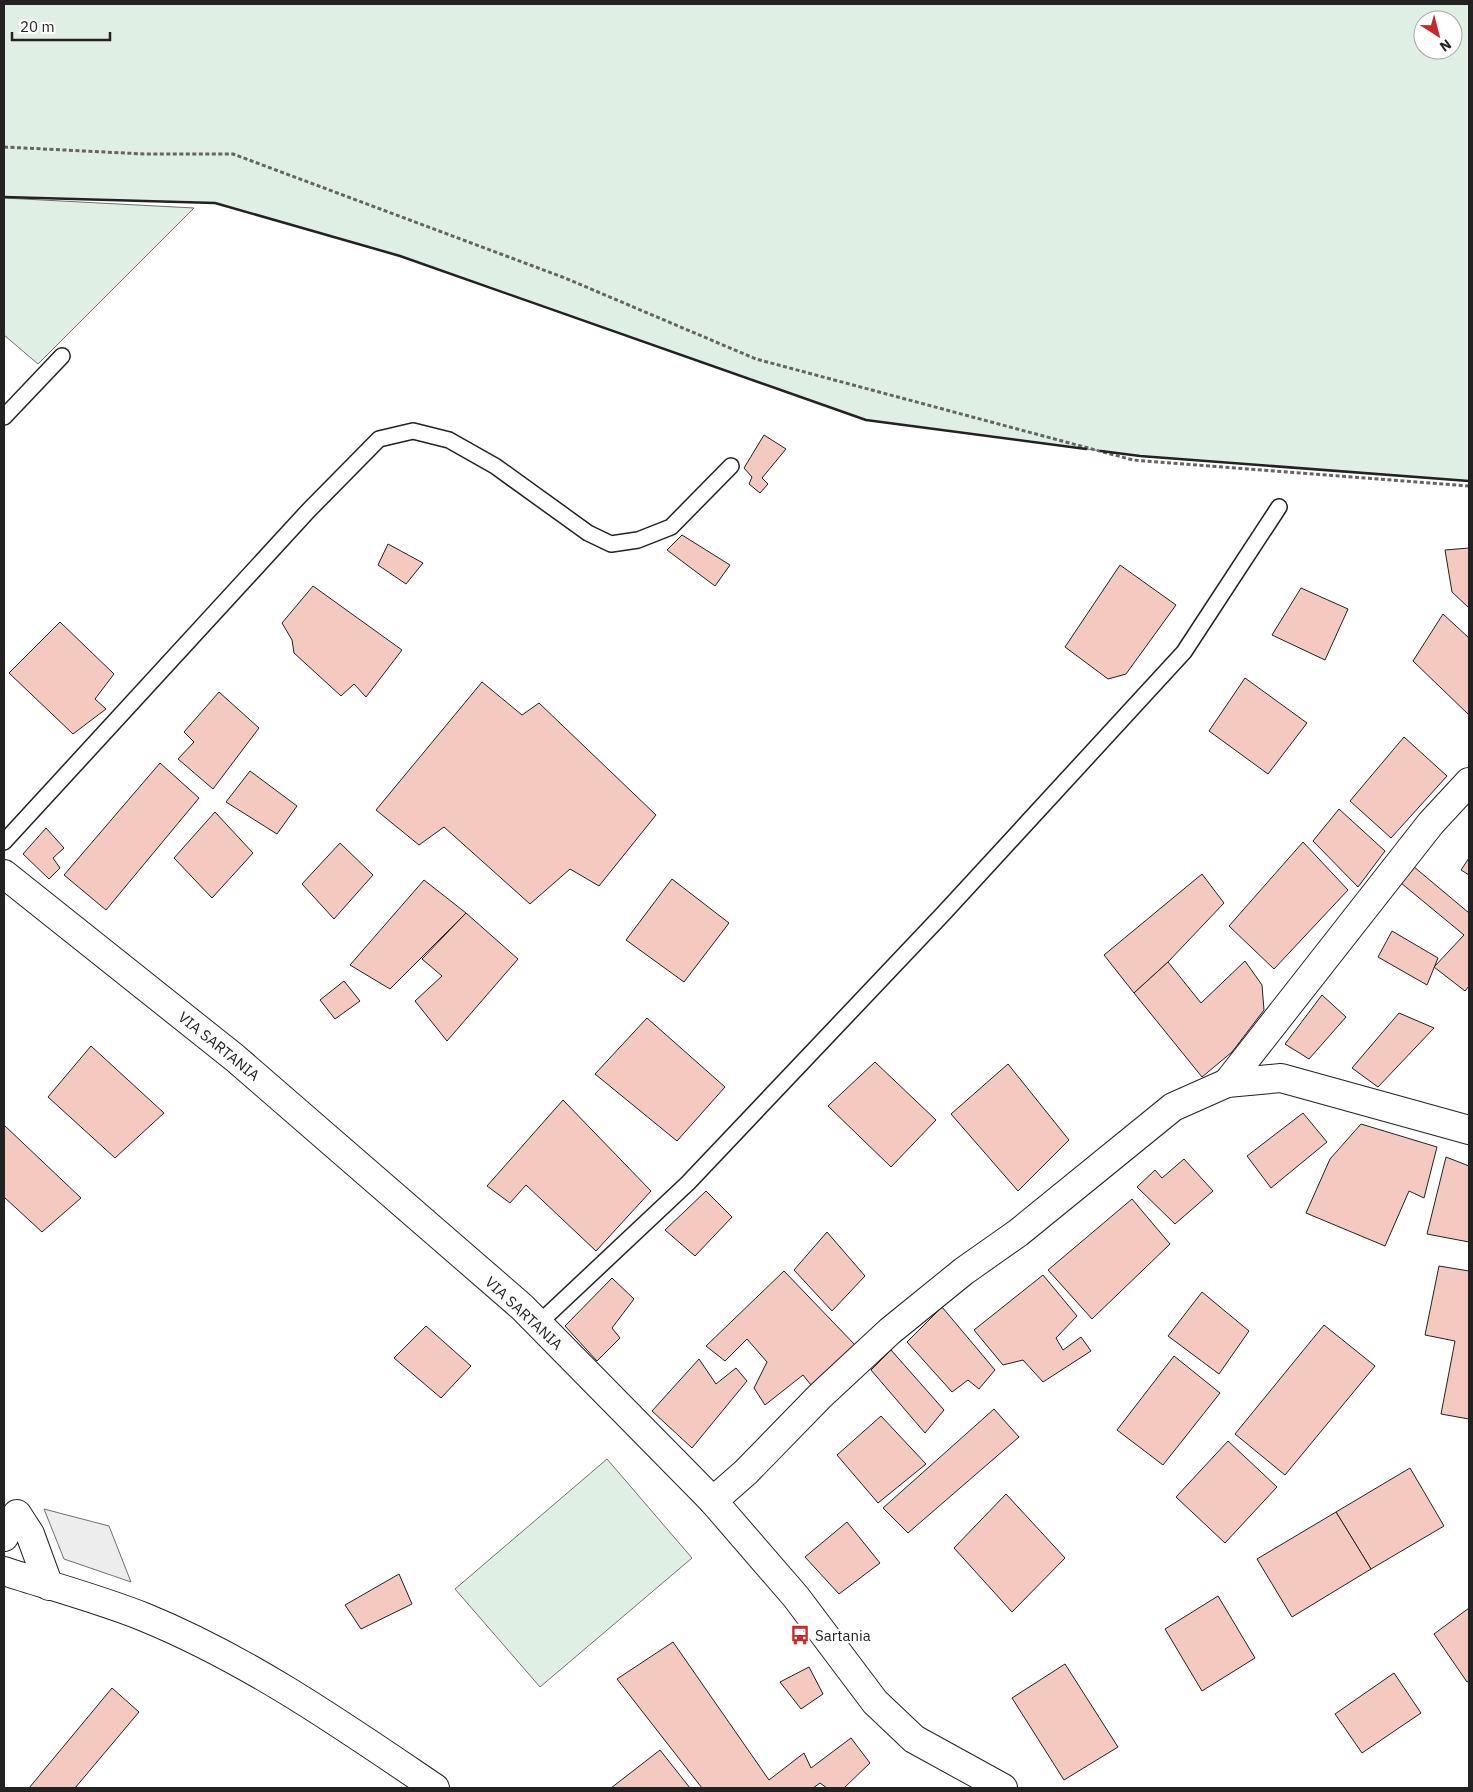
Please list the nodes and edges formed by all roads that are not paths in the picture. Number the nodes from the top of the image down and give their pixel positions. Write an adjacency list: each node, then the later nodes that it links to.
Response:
1 (62, 356): 2 (lane)
2 (4, 417)
3 (731, 466): 6 (lane)
4 (1279, 507): 10 (lane)
5 (1469, 782): 8 (street)
6 (4, 842)
7 (4, 874): 10 (street, VIA SARTANIA)
8 (1227, 1083): 9 (street); 11 (street)
9 (1469, 1130)
10 (538, 1324): 11 (street, VIA SARTANIA)
11 (713, 1501): 16 (street, VIA SARTANIA)
12 (8, 1516): 14 (street)
13 (4, 1571): 14 (street)
14 (50, 1586): 15 (street)
15 (435, 1788)
16 (1003, 1788)

